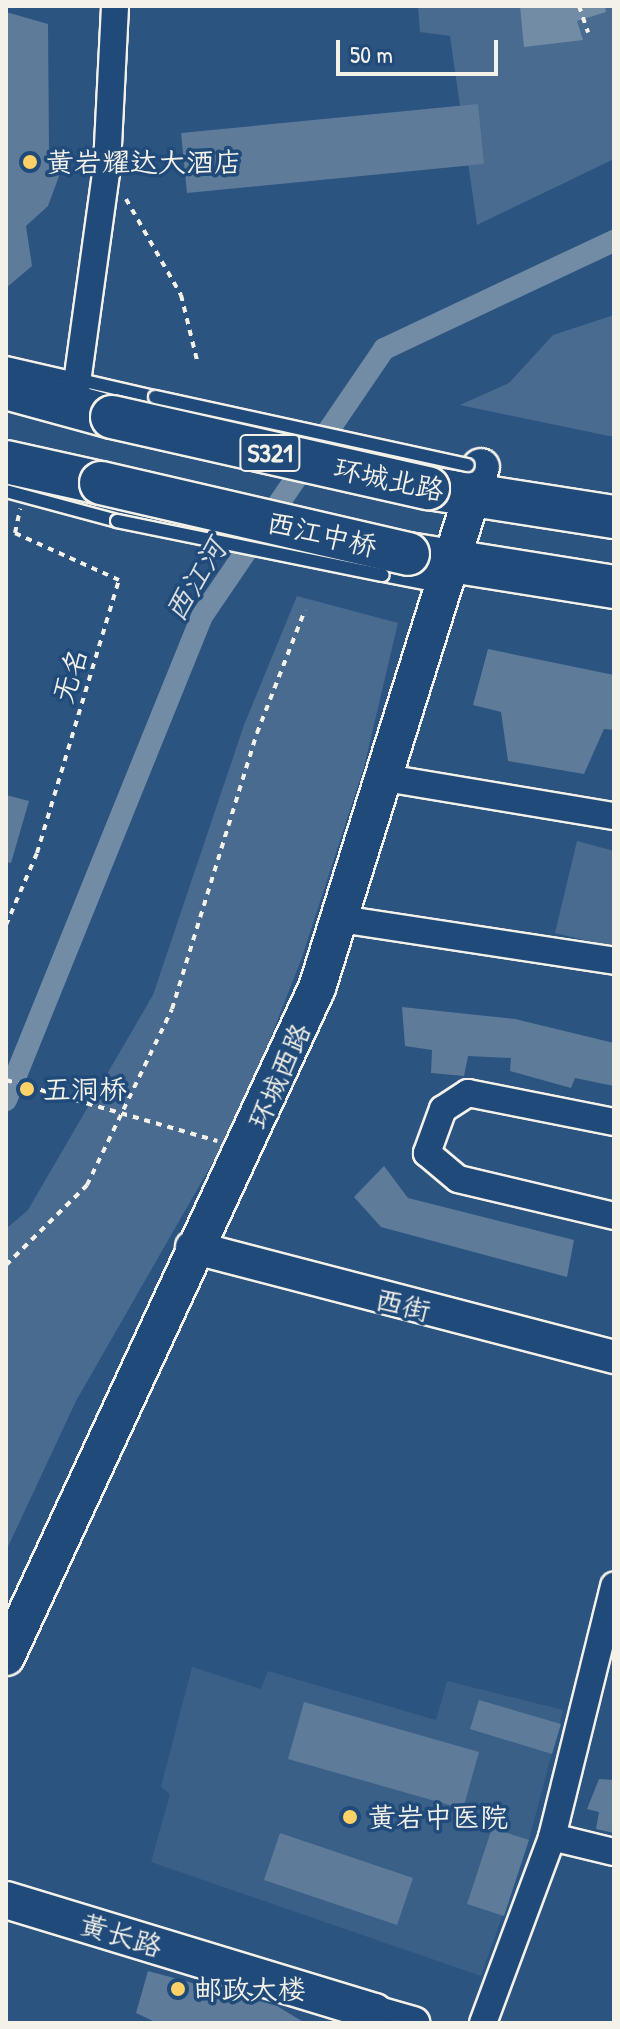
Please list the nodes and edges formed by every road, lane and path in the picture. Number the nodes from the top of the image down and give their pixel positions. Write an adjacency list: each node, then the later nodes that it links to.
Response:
1 (115, 6): 4 (street)
2 (579, 6): 3 (path)
3 (588, 32)
4 (107, 165): 6 (path); 8 (street)
5 (6, 363): 8 (lane)
6 (198, 364)
7 (6, 388): 8 (main road, S321)
8 (88, 400): 9 (lane, bridge); 9 (main road, 环城北路 / S321, bridge)
9 (473, 476): 11 (main road, 环城北路 / S321); 13 (main road, 环城西路)
10 (14, 479): 12 (main road, 西江中桥 / S321, bridge); 12 (lane, bridge); 19 (path, 无名)
11 (614, 517)
12 (396, 564): 13 (main road, 西江中桥 / S321)
13 (446, 575): 14 (main road, S321); 16 (main road, 环城西路)
14 (614, 587)
15 (305, 610): 22 (path)
16 (386, 778): 17 (street); 18 (main road, 环城西路)
17 (614, 816)
18 (341, 919): 20 (street); 24 (main road, 环城西路)
19 (6, 925)
20 (614, 961)
21 (6, 1080): 22 (path)
22 (120, 1112): 24 (path); 27 (path)
23 (614, 1122): 25 (street)
24 (246, 1149): 26 (main road, 环城西路)
25 (614, 1216)
26 (192, 1247): 28 (street, 西街); 30 (main road, 环城西路)
27 (6, 1265)
28 (614, 1357)
29 (614, 1586): 31 (street)
30 (6, 1657)
31 (552, 1837): 32 (street); 36 (street)
32 (614, 1852)
33 (6, 1900): 34 (main road, 黄长路)
34 (372, 2018): 35 (street)
35 (413, 2023)
36 (483, 2023)

